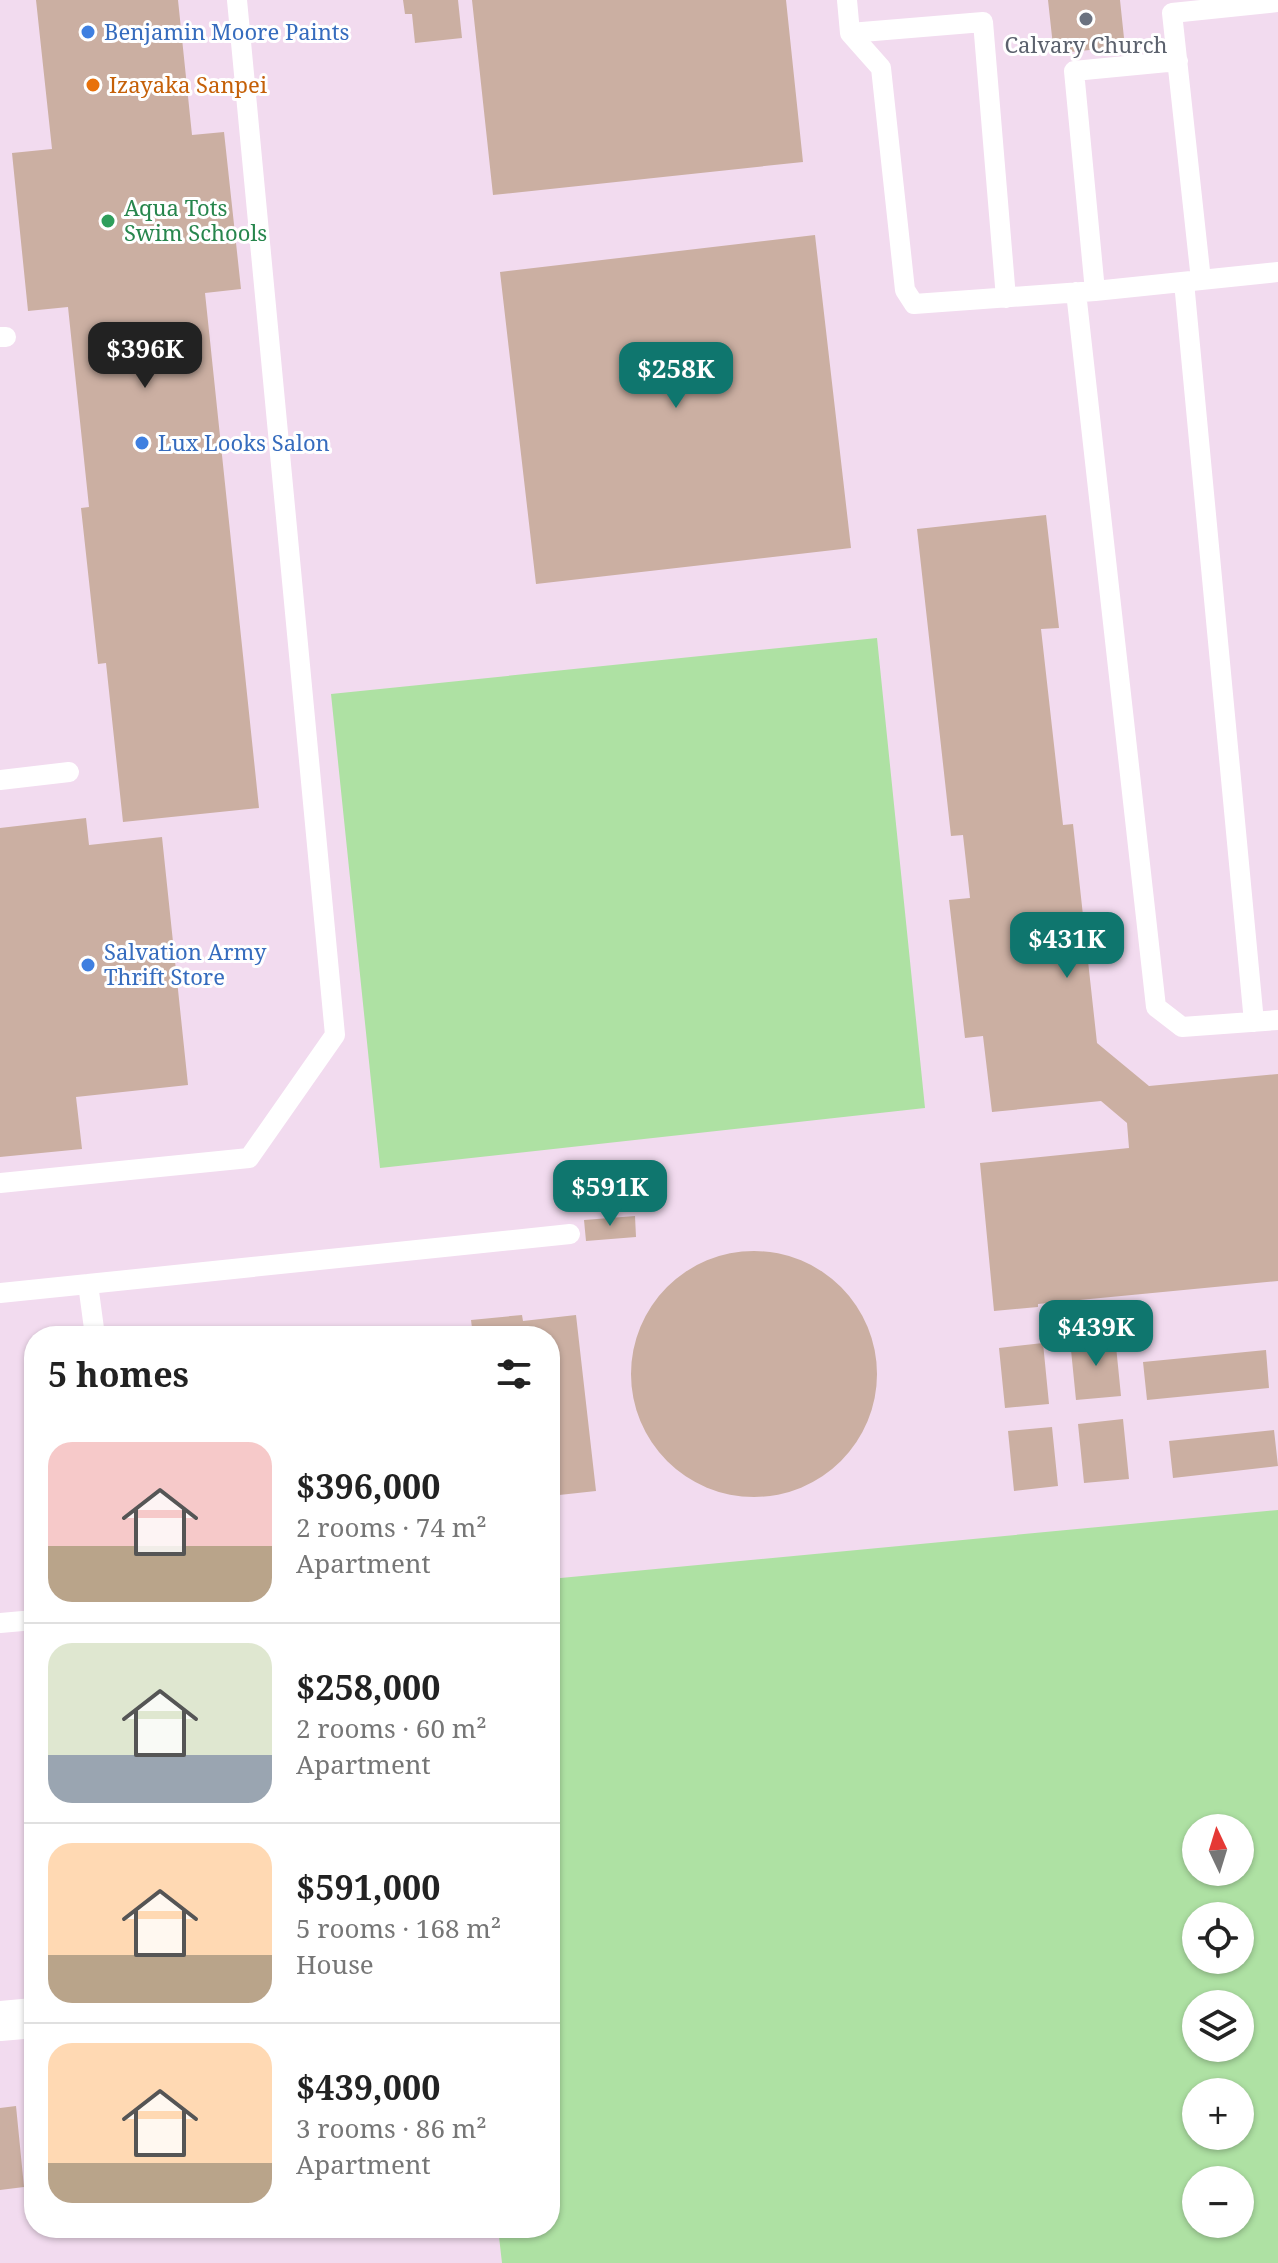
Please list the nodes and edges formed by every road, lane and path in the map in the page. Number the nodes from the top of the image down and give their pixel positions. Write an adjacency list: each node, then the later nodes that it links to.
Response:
1 (237, 0): 14 (lane)
2 (847, 0): 4 (lane)
3 (1278, 2): 5 (lane)
4 (850, 33): 9 (lane); 9 (lane)
5 (1178, 61): 7 (lane); 8 (lane)
6 (1278, 272): 7 (lane)
7 (1192, 281): 8 (lane); 13 (lane)
8 (1085, 292): 9 (lane); 13 (lane)
9 (1006, 298)
10 (69, 772): 11 (lane)
11 (0, 780)
12 (1278, 1020): 13 (lane)
13 (1254, 1022)
14 (0, 1183)
15 (570, 1234): 16 (lane)
16 (88, 1284): 17 (lane); 18 (lane)
17 (0, 1293)
18 (94, 1326)
19 (24, 1621): 20 (lane)
20 (0, 1623)
21 (24, 2019): 22 (street)
22 (0, 2021)

